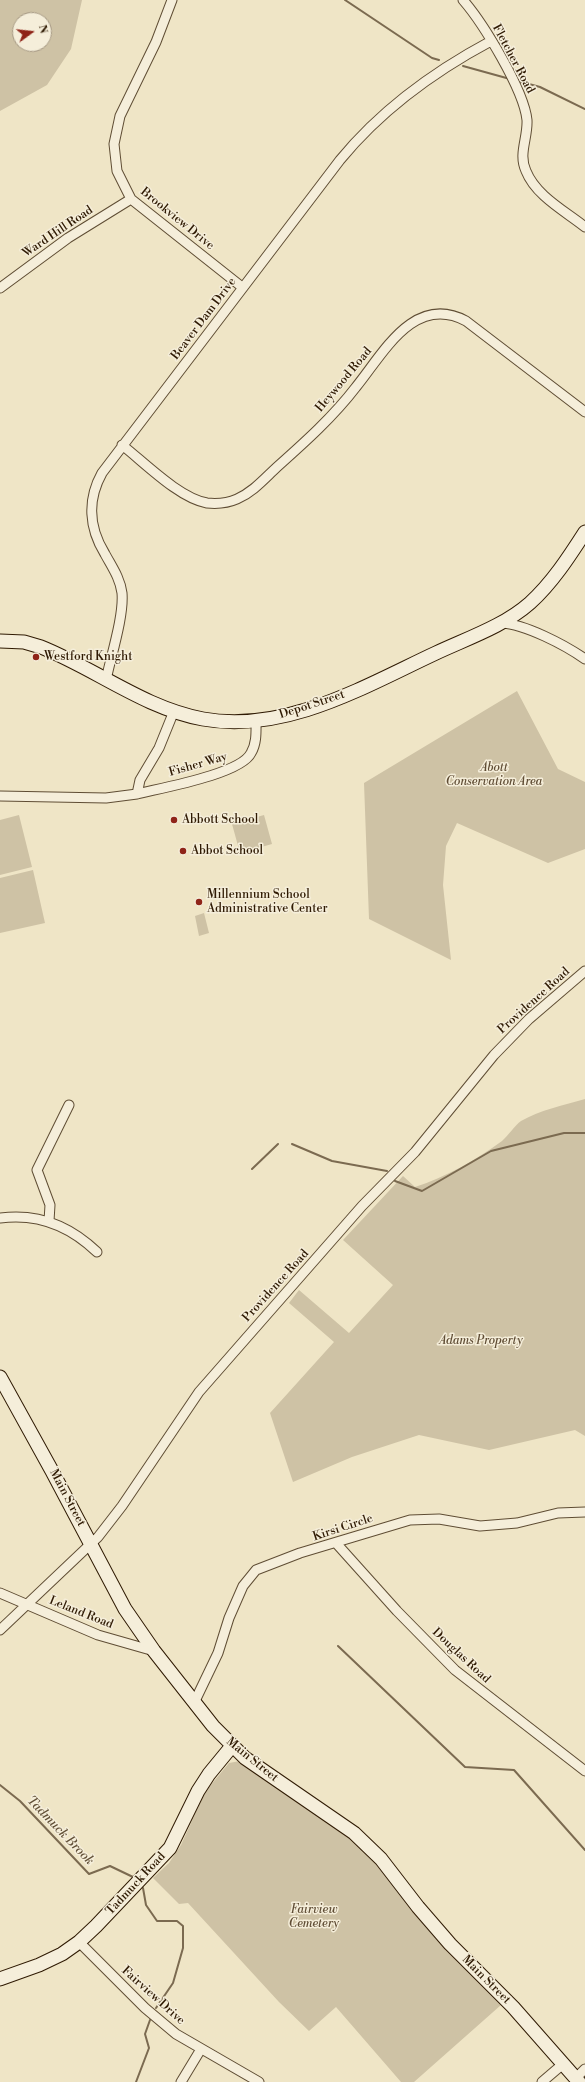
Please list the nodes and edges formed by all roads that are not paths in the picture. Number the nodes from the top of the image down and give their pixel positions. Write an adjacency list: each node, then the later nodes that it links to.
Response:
1 (172, 0): 4 (street, Brookview Drive)
2 (463, 0): 3 (street, Fletcher Road)
3 (491, 41): 5 (street, Fletcher Road); 6 (street, Beaver Dam Drive)
4 (131, 199): 6 (street, Brookview Drive); 7 (street, Ward Hill Road)
5 (585, 227)
6 (242, 287): 9 (street, Beaver Dam Drive)
7 (0, 288)
8 (585, 412): 9 (street, Heywood Road)
9 (122, 445): 14 (street, Beaver Dam Drive)
10 (585, 532): 11 (main road, Depot Street)
11 (501, 623): 13 (street); 16 (main road, Depot Street)
12 (0, 640): 14 (main road, Depot Street)
13 (585, 658)
14 (106, 680): 15 (main road, Depot Street)
15 (174, 711): 16 (main road, Depot Street); 17 (street, Fisher Way)
16 (256, 720): 17 (street, Fisher Way)
17 (137, 794): 18 (street, Fisher Way)
18 (0, 796)
19 (585, 971): 27 (street, Providence Road)
20 (69, 1105): 22 (street)
21 (0, 1218): 22 (street)
22 (49, 1221): 23 (street)
23 (97, 1252)
24 (0, 1377): 27 (main road, Main Street)
25 (585, 1512): 26 (street, Kirsi Circle)
26 (336, 1543): 32 (street, Kirsi Circle); 34 (street, Douglas Road)
27 (91, 1544): 29 (street, Providence Road); 31 (main road, Main Street)
28 (0, 1592): 29 (street, Leland Road)
29 (29, 1604): 30 (street, Providence Road); 31 (street, Leland Road)
30 (0, 1630)
31 (154, 1651): 32 (main road, Main Street)
32 (194, 1703): 33 (main road, Main Street)
33 (232, 1746): 35 (main road, Tadmuck Road); 38 (main road, Main Street)
34 (585, 1771)
35 (79, 1942): 36 (main road, Tadmuck Road); 37 (street, Fairview Drive)
36 (0, 1979)
37 (201, 2049): 40 (street); 41 (street, Fairview Drive)
38 (563, 2064): 39 (main road, Main Street); 42 (street)
39 (580, 2076)
40 (181, 2082)
41 (259, 2082)
42 (542, 2082)

